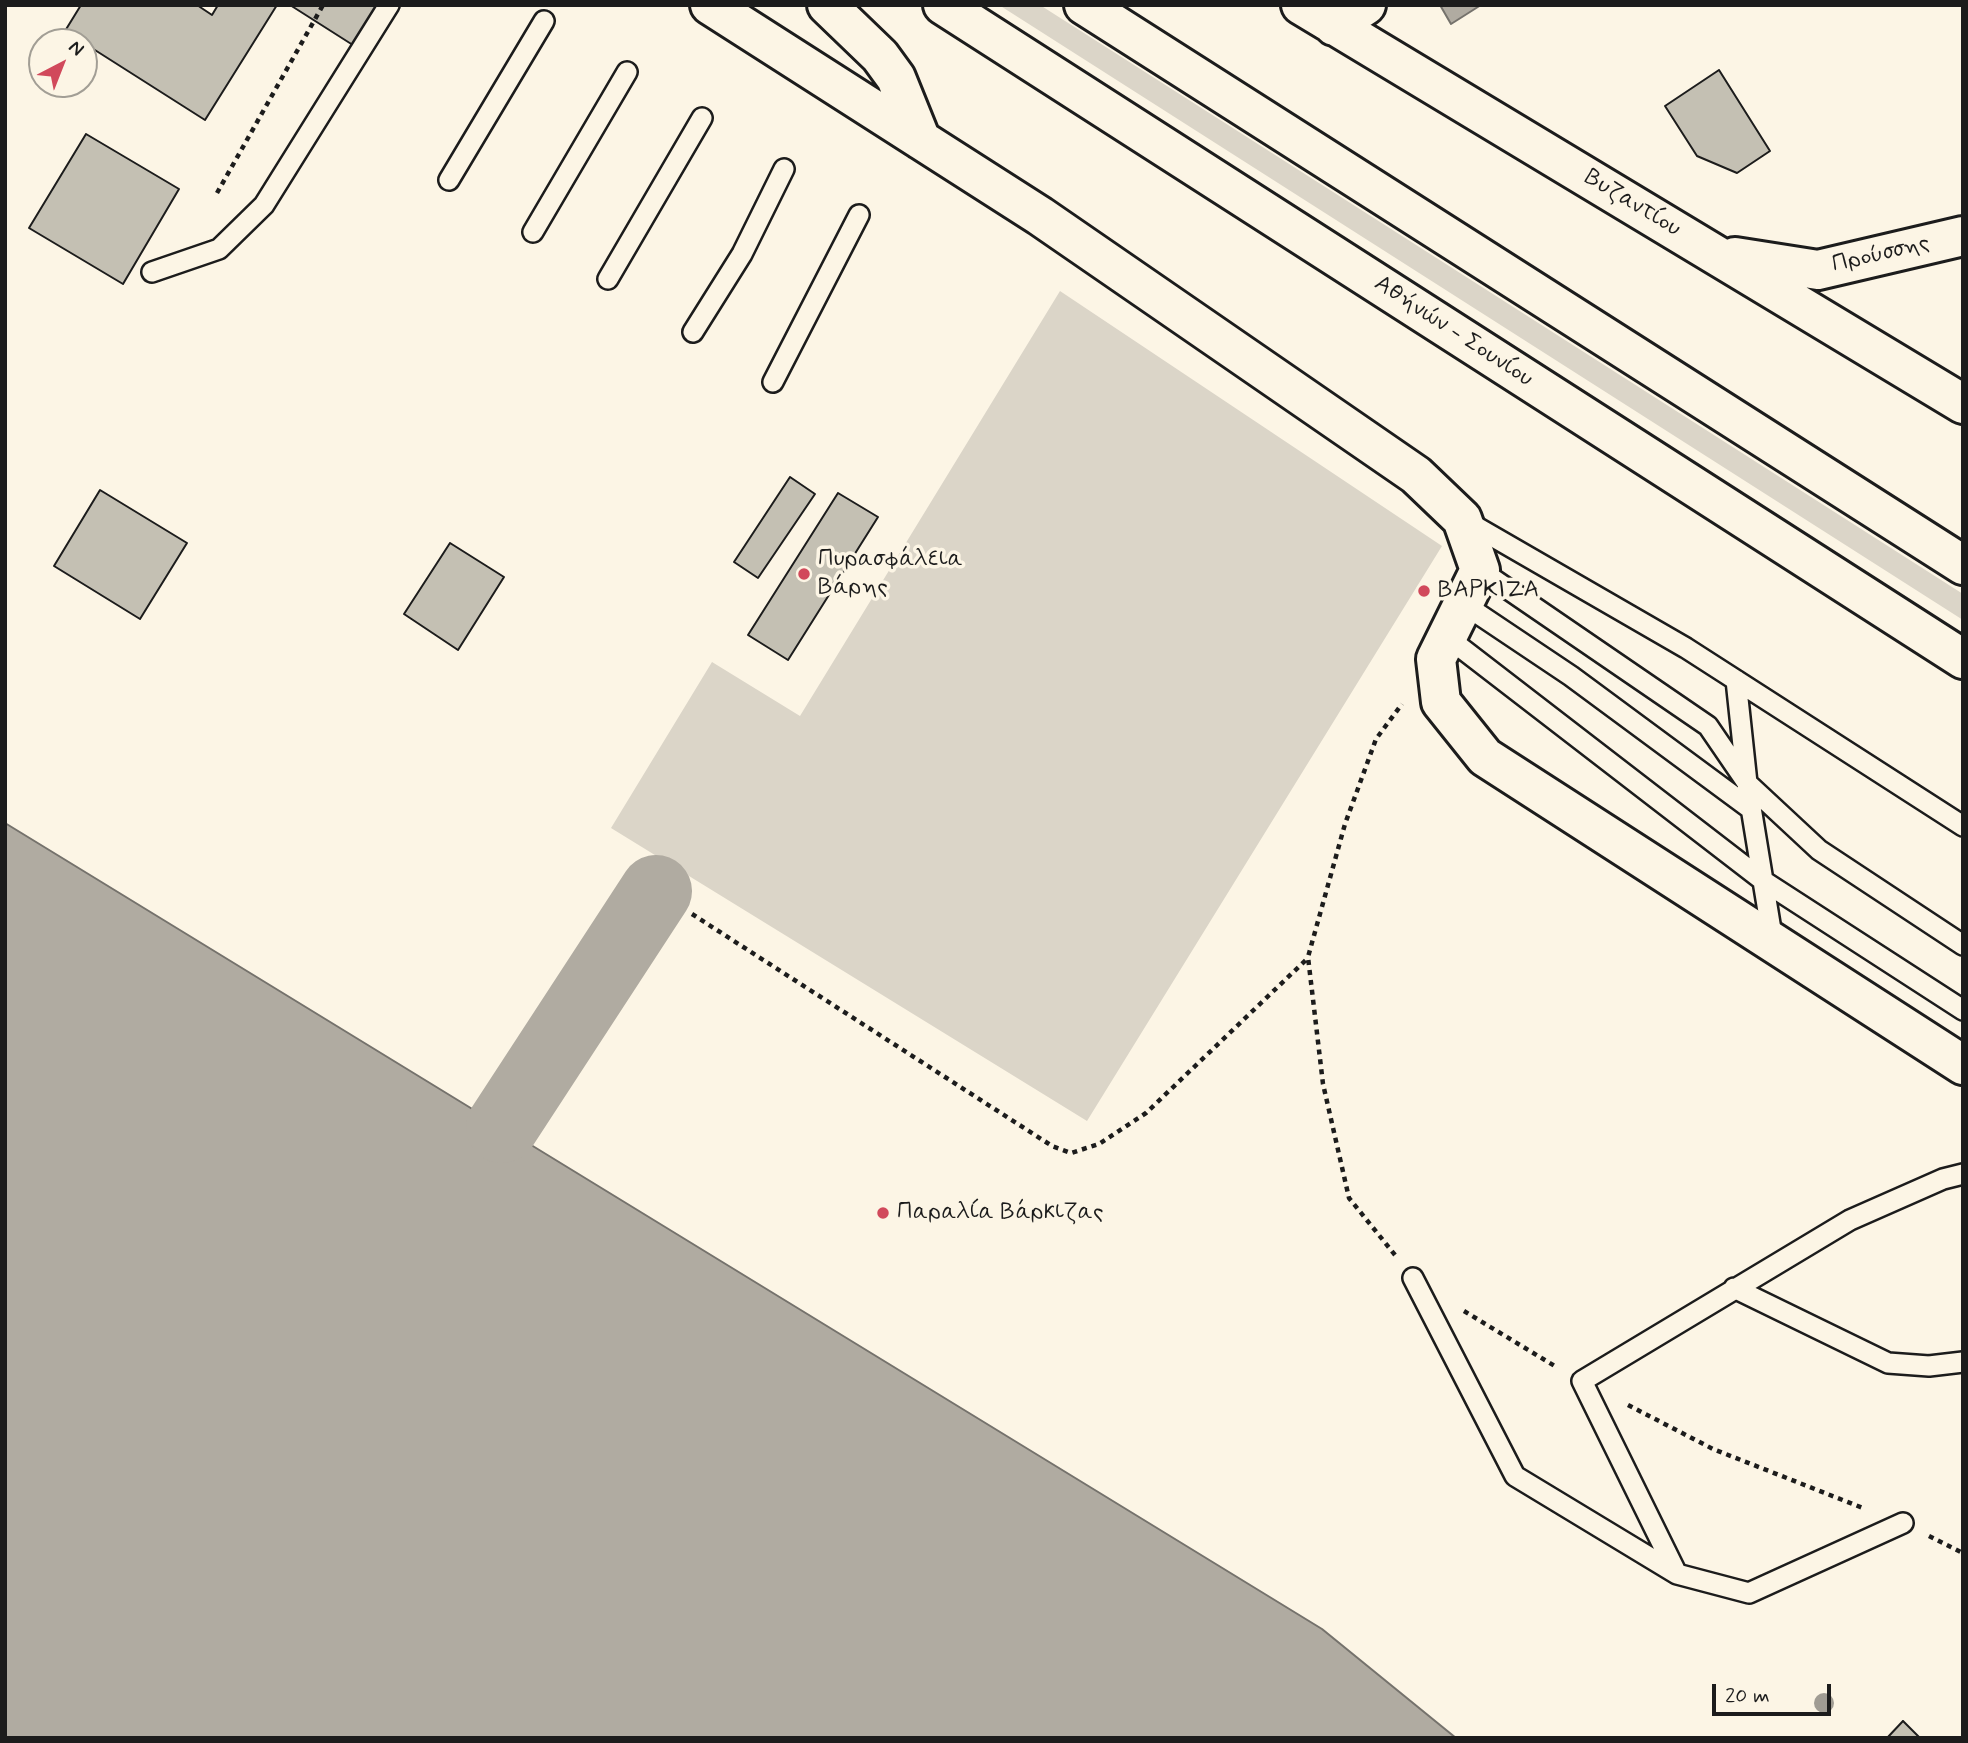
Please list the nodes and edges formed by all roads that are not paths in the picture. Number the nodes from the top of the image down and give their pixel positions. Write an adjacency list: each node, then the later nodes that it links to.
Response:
1 (390, 5): 19 (lane)
2 (710, 5): 12 (street)
3 (827, 5): 12 (street)
4 (943, 5): 28 (street, Αθήνών - Σουνίου)
5 (1084, 5): 25 (street)
6 (1301, 5): 9 (street, Βυζαντίου)
7 (1366, 5): 9 (street)
8 (544, 21): 14 (lane)
9 (1334, 26): 18 (street, Βυζαντίου)
10 (627, 72): 16 (lane)
11 (702, 118): 20 (lane)
12 (921, 140): 24 (street)
13 (784, 169): 21 (lane)
14 (449, 180)
15 (859, 215): 22 (lane)
16 (533, 232)
17 (1963, 236): 18 (street, Προύσσης)
18 (1717, 254): 23 (street, Βυζαντίου)
19 (152, 272)
20 (608, 279)
21 (693, 332)
22 (773, 382)
23 (1963, 404)
24 (1462, 519): 26 (street); 29 (lane)
25 (1963, 565)
26 (1480, 570): 27 (street); 30 (lane)
27 (1448, 633): 31 (lane); 33 (lane); 34 (street)
28 (1963, 659)
29 (1736, 680): 30 (lane); 32 (lane)
30 (1747, 783): 31 (lane); 35 (lane)
31 (1751, 809): 33 (lane)
32 (1963, 825)
33 (1765, 881): 34 (lane); 36 (lane)
34 (1773, 943): 37 (street)
35 (1963, 945)
36 (1963, 1010)
37 (1963, 1065)
38 (1963, 1174): 40 (lane)
39 (1413, 1278): 43 (lane)
40 (1734, 1288): 41 (lane); 43 (lane)
41 (1963, 1362)
42 (1903, 1523): 43 (lane)
43 (1677, 1574)

